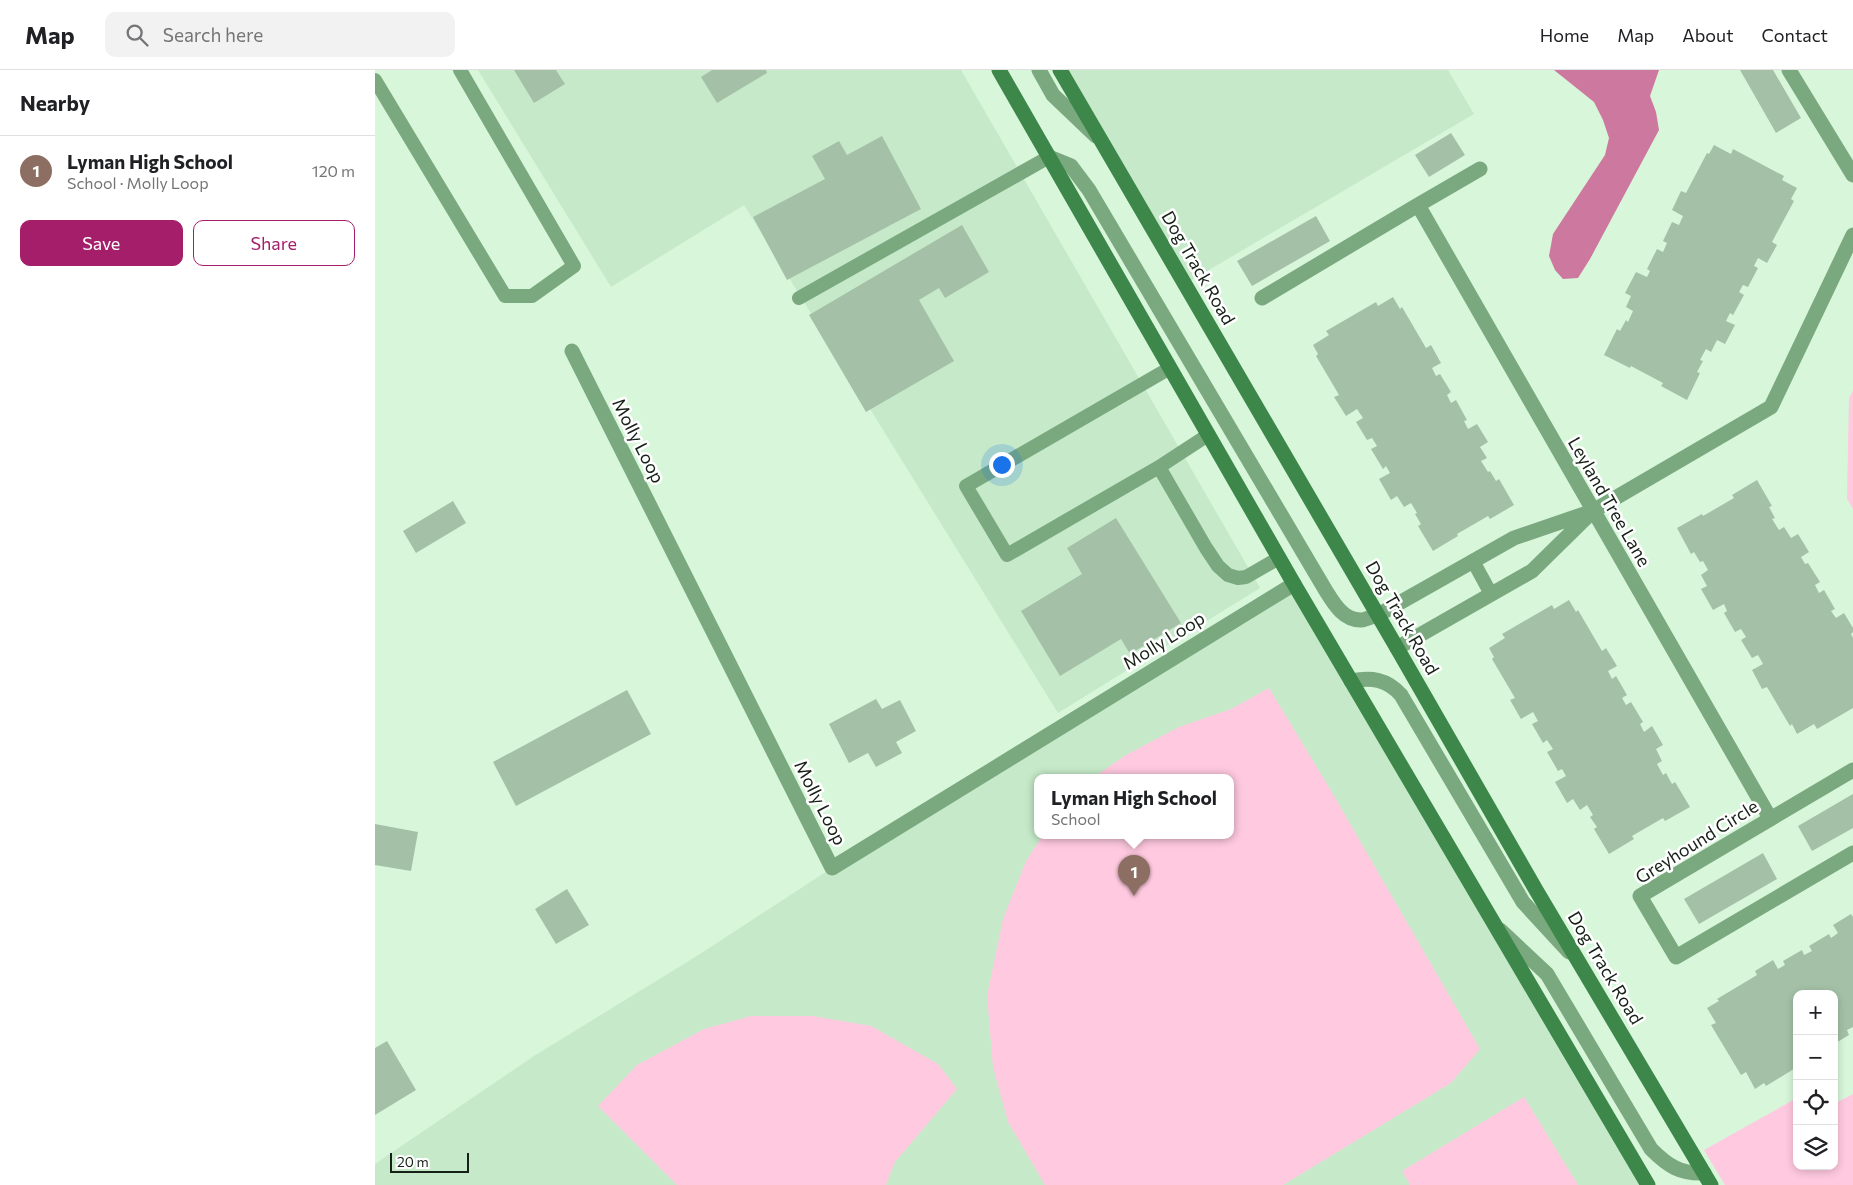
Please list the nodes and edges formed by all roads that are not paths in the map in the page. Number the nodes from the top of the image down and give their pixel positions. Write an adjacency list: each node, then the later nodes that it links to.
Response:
1 (460, 70): 6 (lane)
2 (999, 70): 8 (main road)
3 (1039, 70): 7 (street)
4 (1061, 70): 7 (main road, Dog Track Road)
5 (1789, 70): 10 (street)
6 (375, 80)
7 (1103, 143): 24 (main road, Dog Track Road)
8 (1049, 157): 13 (lane); 16 (main road); 24 (street)
9 (1480, 169): 11 (street)
10 (1853, 175)
11 (1418, 205): 14 (street); 19 (street, Leyland Tree Lane)
12 (1853, 236): 19 (street)
13 (799, 298)
14 (1262, 298)
15 (572, 351): 22 (street, Molly Loop)
16 (1170, 368): 17 (main road); 18 (lane)
17 (1208, 435): 18 (lane); 20 (main road)
18 (1159, 467): 20 (lane)
19 (1593, 511): 21 (street); 23 (street); 28 (street, Leyland Tree Lane)
20 (1279, 558): 22 (main road)
21 (1473, 561): 23 (lane); 24 (street)
22 (1294, 584): 26 (main road)
23 (1491, 594): 25 (street)
24 (1378, 615): 25 (main road, Dog Track Road)
25 (1397, 648): 31 (main road, Dog Track Road)
26 (1351, 681): 30 (main road); 31 (street)
27 (1853, 770): 28 (street, Greyhound Circle)
28 (1770, 818): 29 (street, Greyhound Circle)
29 (1853, 854)
30 (1497, 928): 32 (street); 33 (main road)
31 (1581, 966): 32 (main road, Dog Track Road)
32 (1708, 1179)
33 (1648, 1185)

